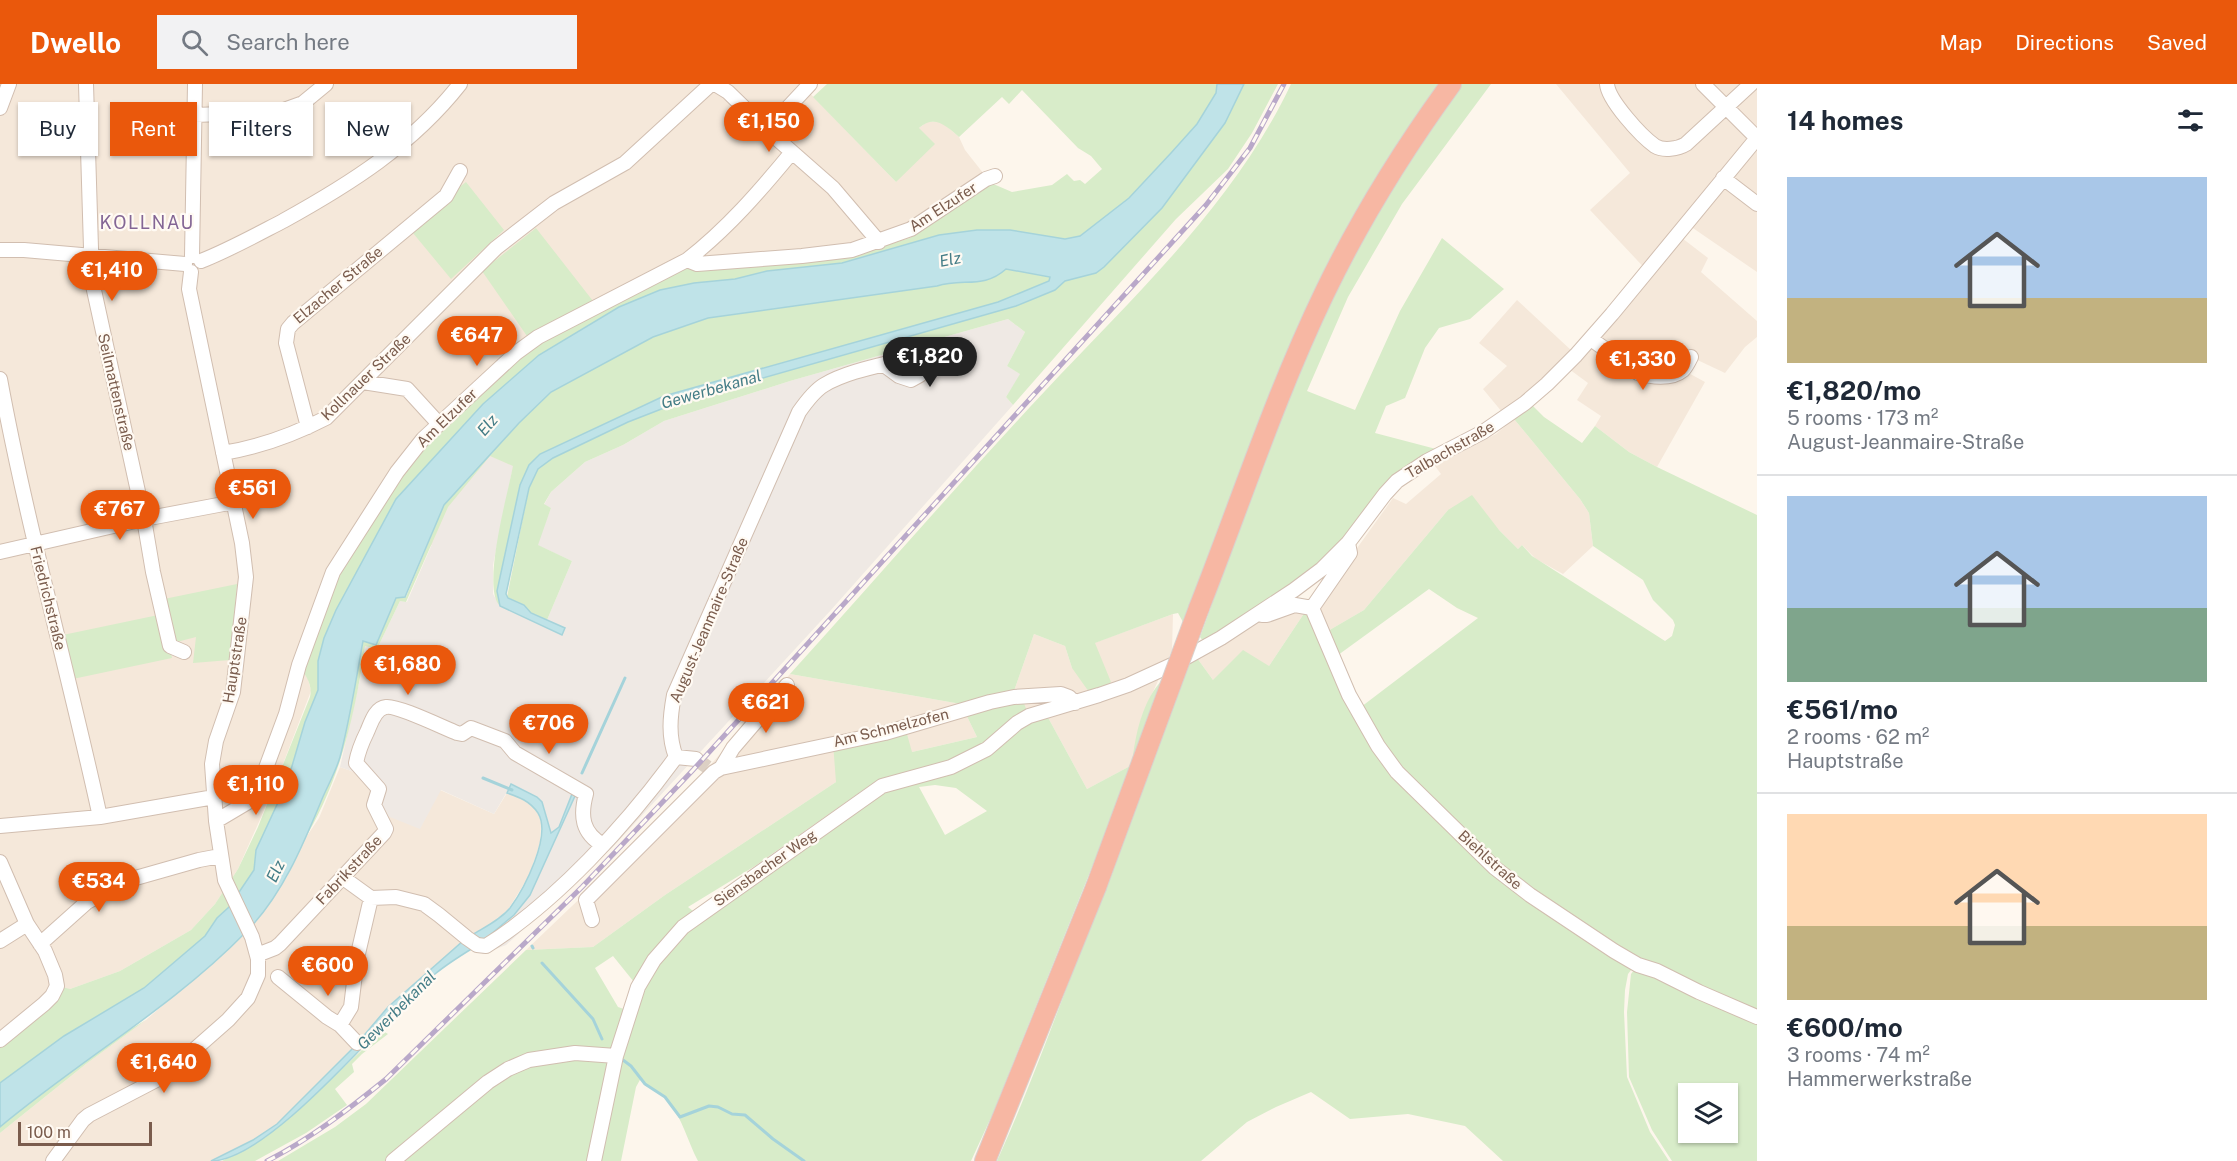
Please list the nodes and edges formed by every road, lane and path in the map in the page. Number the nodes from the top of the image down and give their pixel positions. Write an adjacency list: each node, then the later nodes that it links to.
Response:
1 (9, 84): 14 (street)
2 (86, 84): 26 (street, Seilmattenstraße)
3 (195, 84): 12 (street, Hauptstraße)
4 (460, 84): 28 (street)
5 (713, 84): 16 (street); 33 (street, Kollnauer Straße)
6 (810, 84): 16 (street)
7 (1451, 84): 74 (highway, bridge)
8 (1607, 84): 13 (street)
9 (1703, 84): 13 (street)
10 (1751, 84): 13 (street)
11 (318, 87): 15 (street)
12 (195, 102)
13 (1726, 106): 17 (street)
14 (0, 108)
15 (197, 115)
16 (767, 130): 18 (street)
17 (1757, 138): 22 (street, Talbachstraße)
18 (792, 152): 24 (street); 27 (street)
19 (194, 156): 28 (street, Hauptstraße)
20 (460, 171): 35 (street, Elzacher Straße)
21 (995, 176): 24 (street, Am Elzufer)
22 (1723, 178): 23 (street); 29 (street, Talbachstraße)
23 (1755, 198)
24 (879, 242): 27 (street, Am Elzufer)
25 (0, 250): 26 (street)
26 (91, 255): 28 (street); 39 (street, Seilmattenstraße)
27 (687, 260): 34 (street, Am Elzufer)
28 (192, 264): 37 (street, Hauptstraße)
29 (1590, 339): 30 (street); 40 (street, Talbachstraße)
30 (1691, 357)
31 (884, 365): 48 (street, August-Jeanmaire-Straße)
32 (0, 379): 36 (street, Friedrichstraße)
33 (363, 382): 34 (street); 35 (street, Kollnauer Straße)
34 (439, 424): 53 (street, Am Elzufer)
35 (308, 428): 37 (street, Kollnauer Straße)
36 (5, 440): 41 (street, Friedrichstraße)
37 (224, 453): 38 (street, Hauptstraße)
38 (234, 502): 39 (street); 51 (street, Hauptstraße)
39 (144, 519): 41 (street); 45 (street, Seilmattenstraße)
40 (1348, 543): 43 (street); 44 (street, Talbachstraße)
41 (34, 544): 42 (street); 52 (street, Friedrichstraße)
42 (0, 552)
43 (1312, 608): 44 (street); 66 (street, Biehlstraße)
44 (1256, 614): 47 (street, Talbachstraße)
45 (184, 652)
46 (787, 685): 50 (street, Am Schmelzofen)
47 (1075, 703): 50 (street, Am Schmelzofen); 70 (street, Siensbacher Weg)
48 (676, 757): 49 (street); 55 (street)
49 (696, 759)
50 (721, 768): 60 (street, Am Schmelzofen)
51 (214, 797): 52 (street); 53 (street, Hauptstraße)
52 (100, 817): 54 (street)
53 (216, 821): 56 (street, Hauptstraße)
54 (0, 826)
55 (603, 845): 58 (street, Fabrikstraße); 59 (street)
56 (220, 856): 63 (street); 64 (street, Hauptstraße)
57 (0, 862): 61 (street)
58 (342, 878): 59 (street); 64 (street, Fabrikstraße)
59 (371, 898): 67 (street)
60 (592, 920)
61 (27, 924): 62 (street); 63 (street)
62 (0, 941)
63 (40, 944): 68 (street)
64 (257, 954): 71 (street, Hauptstraße)
65 (278, 977): 67 (street)
66 (1757, 1017)
67 (340, 1025): 69 (street)
68 (0, 1040)
69 (357, 1043)
70 (616, 1056): 72 (street); 73 (street, Siensbacher Weg)
71 (52, 1161)
72 (393, 1161)
73 (594, 1161)
74 (985, 1161)

